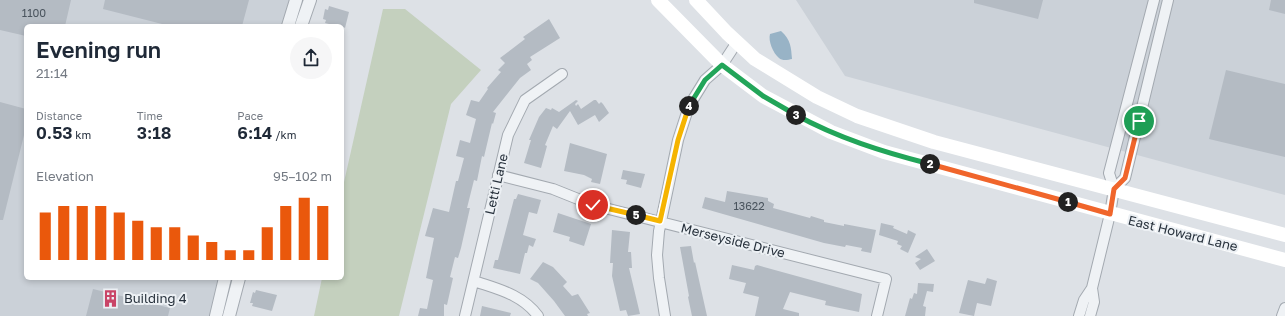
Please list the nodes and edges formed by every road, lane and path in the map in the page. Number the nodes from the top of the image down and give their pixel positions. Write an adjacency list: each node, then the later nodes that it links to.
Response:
1 (296, 0): 7 (street)
2 (310, 0): 8 (street)
3 (658, 0): 10 (main road, East Howard Lane)
4 (696, 0): 9 (main road, East Howard Lane)
5 (1154, 2): 6 (street); 13 (street)
6 (1167, 4): 13 (street)
7 (289, 24)
8 (302, 24)
9 (737, 42): 10 (street); 13 (main road, East Howard Lane)
10 (722, 65): 14 (main road, East Howard Lane); 15 (street)
11 (562, 74): 12 (street, Letti Lane)
12 (498, 175): 15 (street, Merseyside Drive); 20 (street, Letti Lane)
13 (1114, 189): 14 (street); 16 (main road, East Howard Lane)
14 (1110, 214): 17 (main road, East Howard Lane); 21 (street)
15 (660, 221): 27 (street); 28 (street, Merseyside Drive)
16 (1285, 235)
17 (1285, 260)
18 (225, 280): 23 (street)
19 (238, 280): 24 (street)
20 (474, 281): 25 (street, Letti Lane); 26 (street)
21 (1092, 288): 29 (street); 30 (street)
22 (1285, 308): 31 (street)
23 (216, 316)
24 (229, 316)
25 (465, 316)
26 (538, 316)
27 (665, 316)
28 (877, 316)
29 (1079, 316)
30 (1090, 316)
31 (1282, 316)

